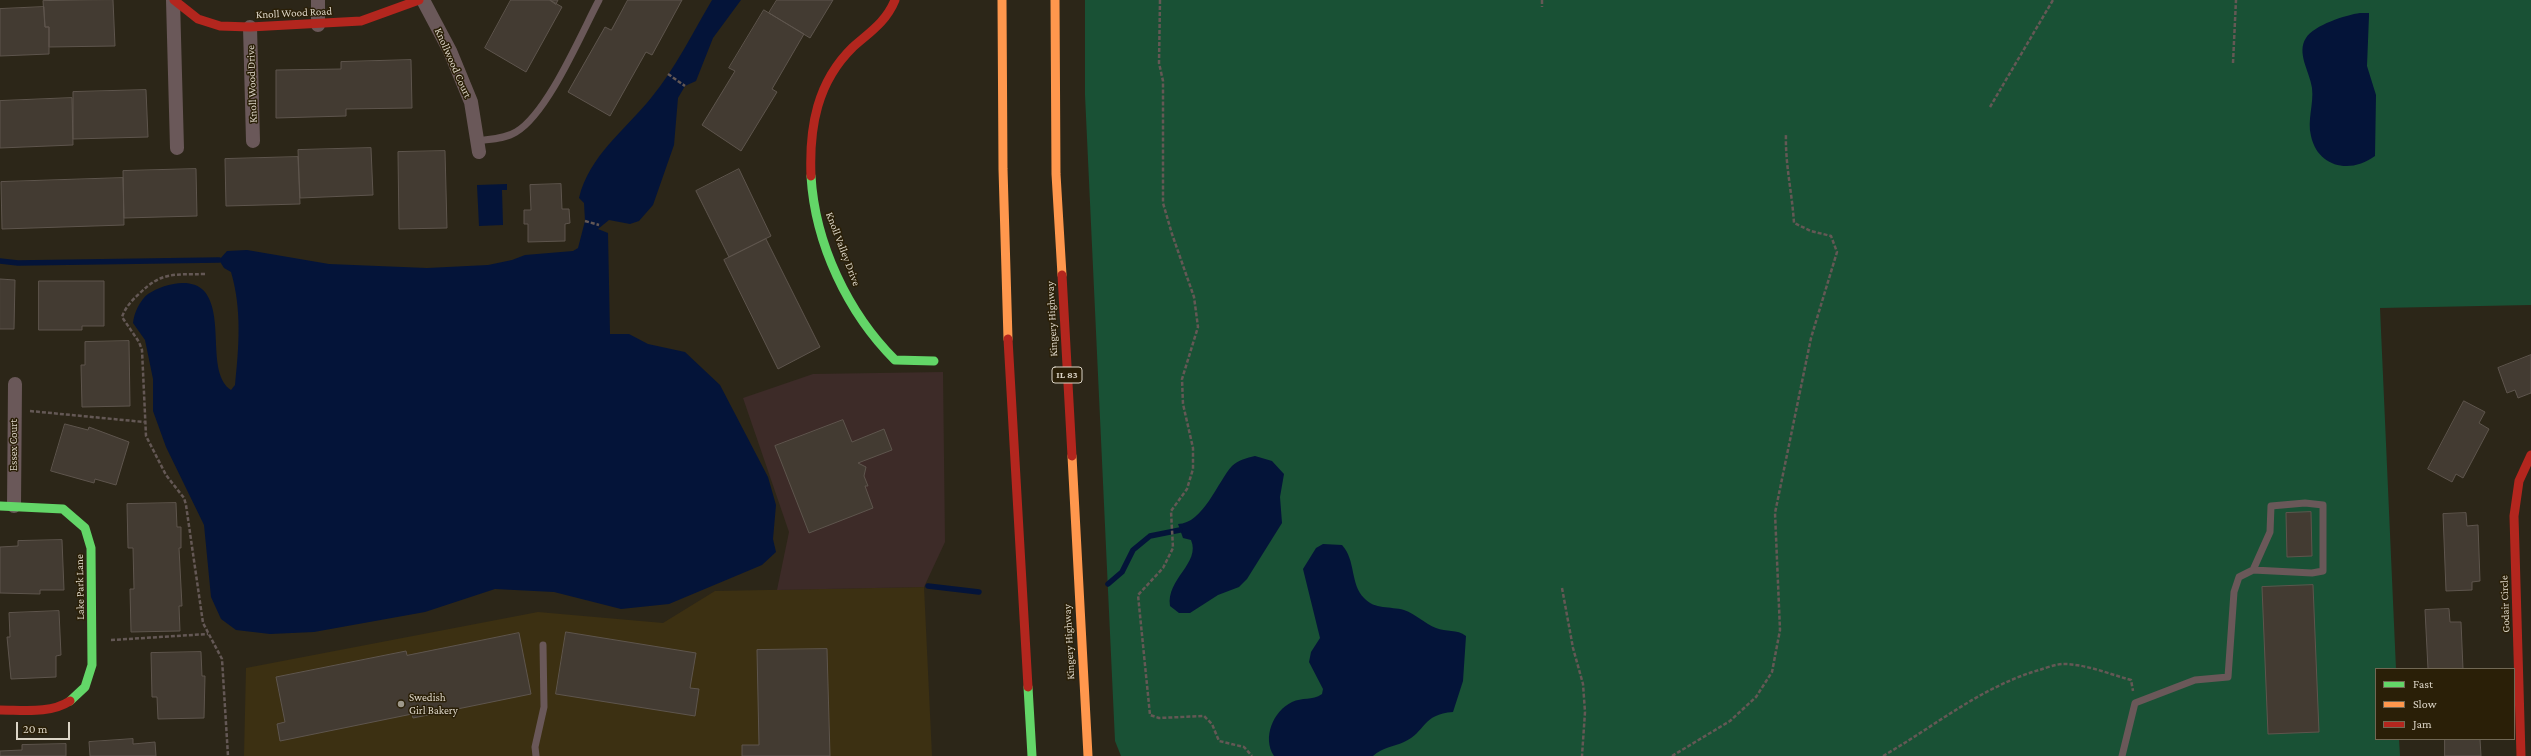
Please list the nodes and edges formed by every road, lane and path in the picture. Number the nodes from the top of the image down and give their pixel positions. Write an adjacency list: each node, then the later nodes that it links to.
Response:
1 (174, 0): 15 (main road, Knoll Wood Road); 23 (street)
2 (318, 0): 14 (street)
3 (419, 0): 14 (main road, Knoll Wood Road)
4 (423, 0): 22 (street, Knollwood Court)
5 (599, 0): 22 (lane)
6 (895, 0): 27 (main road, Knoll Valley Drive)
7 (1002, 0): 41 (main road)
8 (1055, 0): 42 (main road, Kingery Highway / IL 83)
9 (1160, 0): 47 (path)
10 (1542, 0): 13 (path)
11 (2053, 0): 19 (path)
12 (2236, 0): 16 (path)
13 (1542, 6)
14 (318, 25): 15 (main road, Knoll Wood Road)
15 (250, 28): 21 (street, Knoll Wood Drive)
16 (2233, 62)
17 (668, 74): 18 (path)
18 (685, 86)
19 (1990, 107)
20 (1786, 134): 49 (path)
21 (253, 141)
22 (478, 146)
23 (177, 148)
24 (585, 221): 25 (path)
25 (599, 225)
26 (205, 274): 30 (path)
27 (934, 361)
28 (15, 384): 29 (street, Essex Court)
29 (14, 410): 30 (path); 33 (street, Essex Court)
30 (144, 422): 36 (path)
31 (2531, 456): 52 (main road, Godair Circle)
32 (0, 506): 33 (main road, Lake Park Lane)
33 (14, 506): 37 (main road, Lake Park Lane)
34 (2253, 570): 34 (lane); 39 (lane)
35 (1562, 588): 48 (path)
36 (208, 634): 37 (path); 43 (path)
37 (92, 640): 40 (main road, Lake Park Lane)
38 (543, 645): 44 (lane)
39 (2135, 703): 50 (path); 51 (lane)
40 (0, 710)
41 (1029, 726): 45 (main road); 46 (main road)
42 (1088, 754)
43 (228, 756)
44 (536, 756)
45 (1021, 756)
46 (1032, 756)
47 (1252, 756)
48 (1582, 756)
49 (1672, 756)
50 (1883, 756)
51 (2122, 756)
52 (2521, 756)

